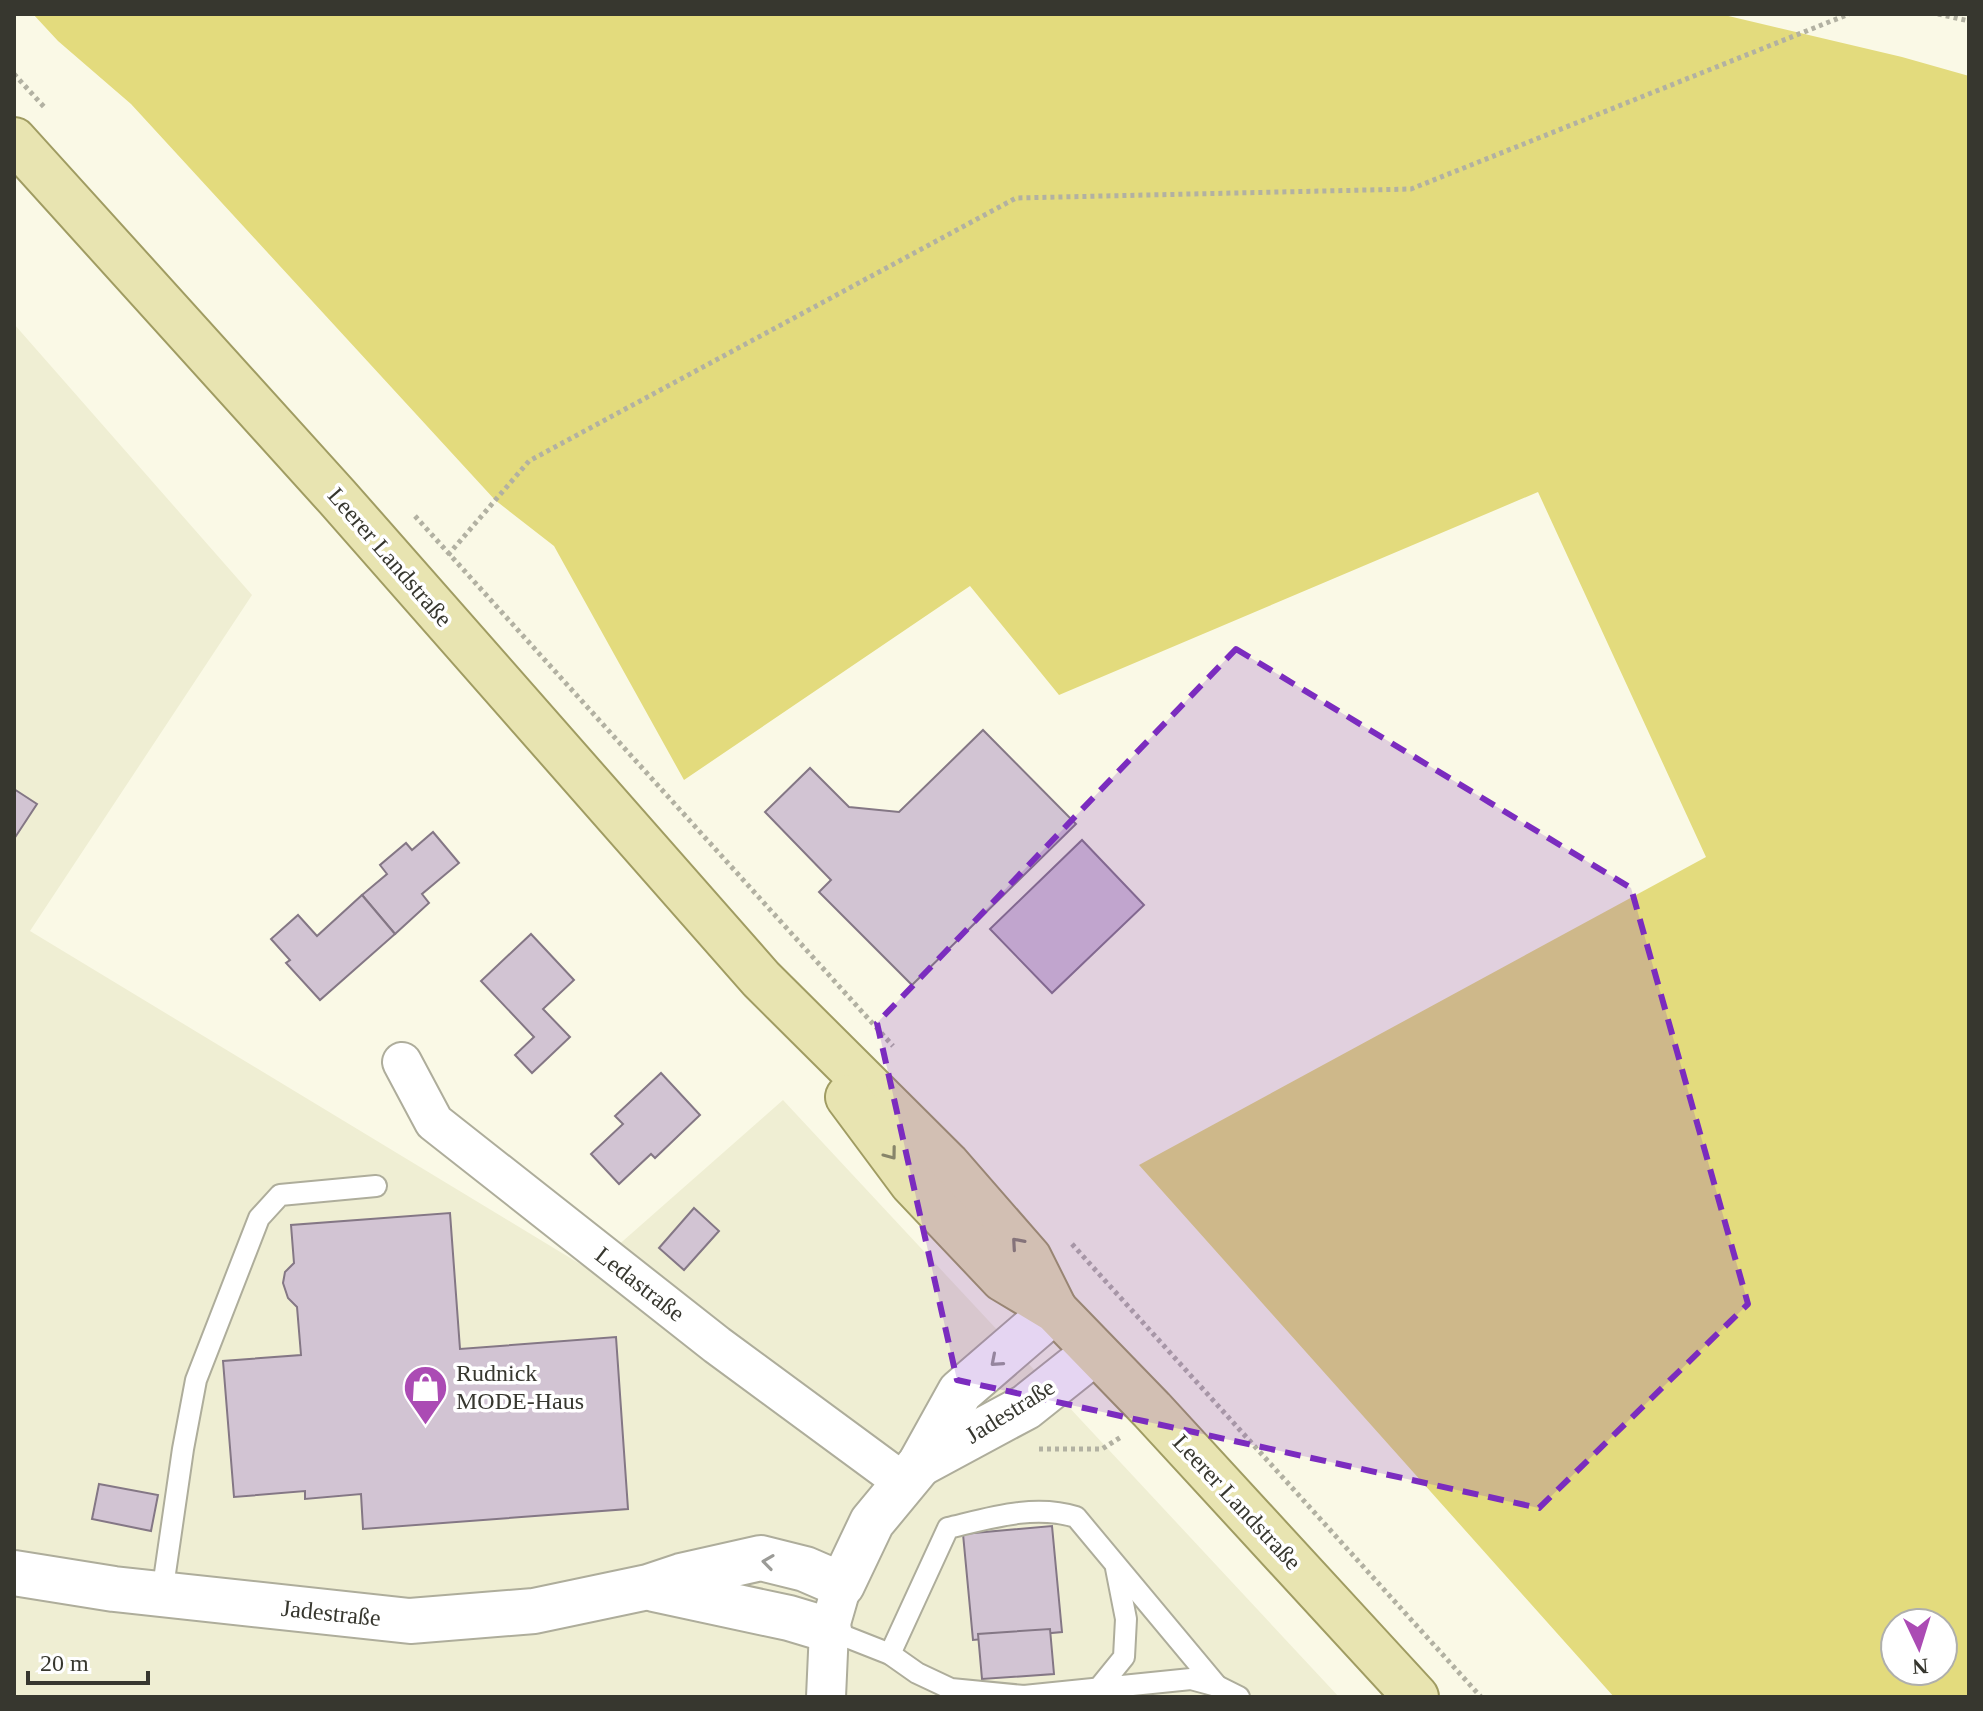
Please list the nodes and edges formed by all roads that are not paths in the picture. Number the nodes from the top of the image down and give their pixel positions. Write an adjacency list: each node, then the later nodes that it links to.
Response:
1 (14, 140): 4 (main road, Leerer Landstraße)
2 (402, 1062): 6 (street, Ledastraße)
3 (376, 1186): 11 (lane)
4 (1055, 1310): 5 (main road, Leerer Landstraße); 6 (street, Jadestraße, one-way to 6)
5 (1095, 1352): 6 (street, Jadestraße); 20 (main road, Leerer Landstraße)
6 (911, 1473): 9 (street, Jadestraße)
7 (1115, 1564): 13 (lane); 15 (lane); 16 (lane)
8 (14, 1573): 11 (street, Jadestraße)
9 (842, 1585): 10 (street, Jadestraße, one-way to 10); 12 (street, Jadestraße)
10 (648, 1587): 11 (street, Jadestraße); 12 (street, Jadestraße)
11 (162, 1594)
12 (829, 1630): 13 (lane); 17 (street)
13 (890, 1654): 14 (lane)
14 (917, 1673): 16 (lane); 18 (lane)
15 (1217, 1686): 16 (lane); 19 (lane)
16 (1098, 1689)
17 (826, 1697)
18 (922, 1697)
19 (1239, 1697)
20 (1416, 1697)

